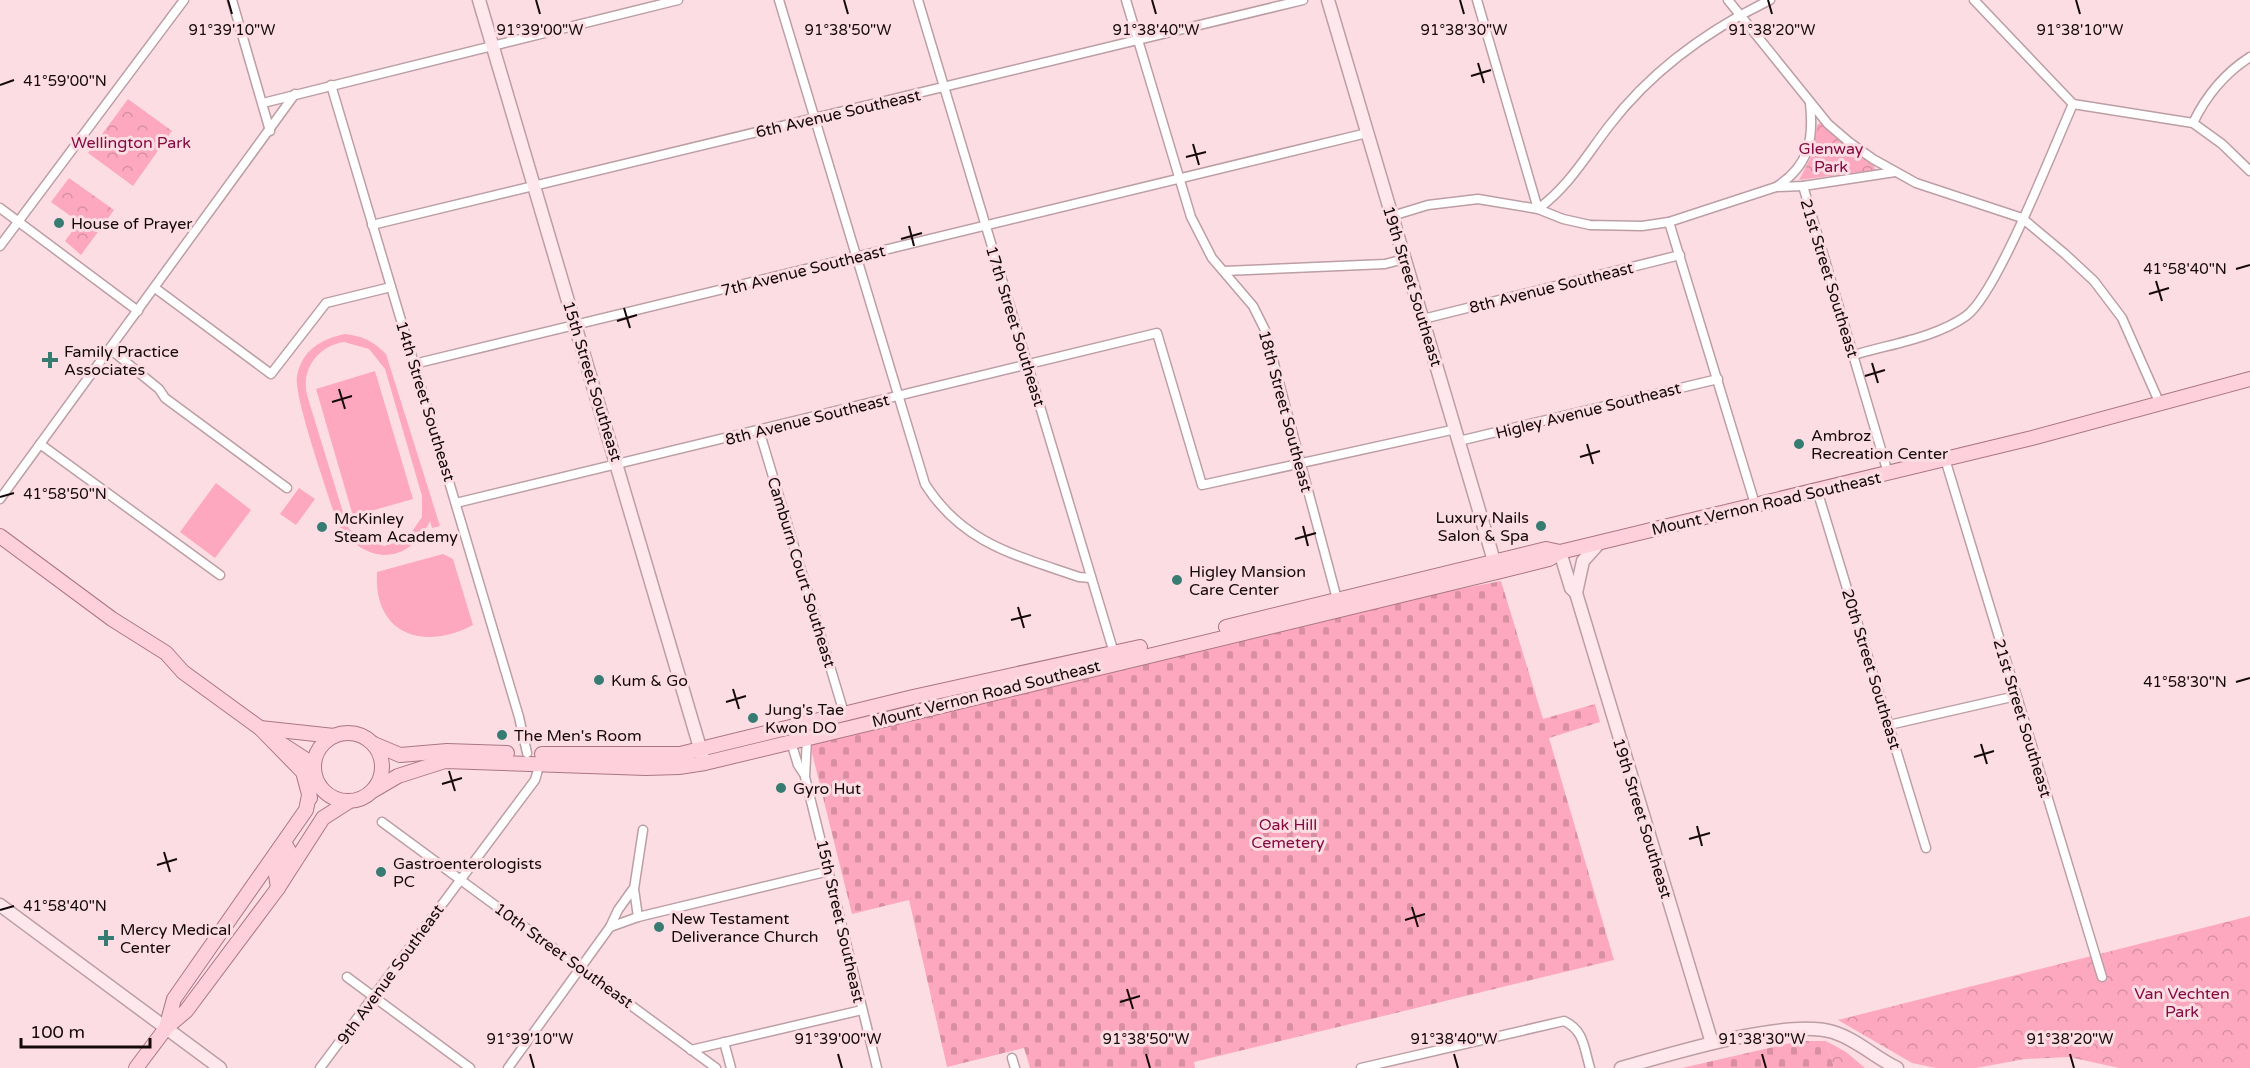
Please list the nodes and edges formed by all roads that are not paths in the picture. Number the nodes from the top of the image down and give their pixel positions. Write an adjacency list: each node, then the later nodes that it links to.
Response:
1 (184, 0): 38 (street)
2 (232, 0): 22 (street)
3 (479, 0): 16 (main road, 15th Street Southeast)
4 (678, 0): 16 (street)
5 (779, 0): 24 (street)
6 (918, 0): 19 (street, 17th Street Southeast)
7 (1126, 0): 15 (street, 18th Street Southeast)
8 (1303, 0): 15 (street, 6th Avenue Southeast)
9 (1328, 0): 27 (main road, 19th Street Southeast)
10 (1477, 0): 35 (street)
11 (1728, 0): 14 (street)
12 (1770, 0): 14 (street)
13 (1974, 0): 23 (street)
14 (1741, 14): 21 (street); 35 (street)
15 (1138, 40): 19 (street, 6th Avenue Southeast); 30 (street, 18th Street Southeast)
16 (493, 45): 18 (street); 31 (main road, 15th Street Southeast)
17 (2250, 57): 25 (street)
18 (331, 85): 20 (street); 40 (street, 14th Street Southeast)
19 (944, 87): 24 (street, 6th Avenue Southeast); 41 (street, 17th Street Southeast)
20 (295, 94): 22 (street); 26 (street)
21 (1810, 102): 29 (street); 33 (street)
22 (263, 103): 26 (street)
23 (2073, 104): 25 (street); 37 (street)
24 (815, 118): 31 (street, 6th Avenue Southeast); 44 (street)
25 (2193, 123): 28 (street)
26 (270, 131): 48 (street)
27 (1367, 134): 30 (street, 7th Avenue Southeast); 36 (main road, 19th Street Southeast)
28 (2250, 171)
29 (1895, 172): 32 (street); 37 (street)
30 (1179, 178): 41 (street, 7th Avenue Southeast); 46 (street, 18th Street Southeast)
31 (535, 186): 40 (street, 6th Avenue Southeast); 51 (main road, 15th Street Southeast)
32 (1803, 186): 33 (street); 53 (street, 21st Street Southeast)
33 (1776, 187): 39 (street)
34 (0, 208): 38 (street)
35 (1538, 209): 36 (street); 39 (street)
36 (1392, 216): 45 (main road, 19th Street Southeast)
37 (2022, 218): 53 (street); 59 (street)
38 (18, 222): 42 (street); 49 (street)
39 (1670, 222): 43 (street)
40 (372, 225): 47 (street, 14th Street Southeast)
41 (986, 226): 44 (street, 7th Avenue Southeast); 55 (street, 17th Street Southeast)
42 (0, 246)
43 (1680, 255): 50 (street, 8th Avenue Southeast); 56 (street)
44 (857, 257): 51 (street, 7th Avenue Southeast); 58 (street)
45 (1404, 259): 46 (street); 50 (main road, 19th Street Southeast)
46 (1224, 271): 65 (street, 18th Street Southeast)
47 (391, 286): 48 (street); 54 (street, 14th Street Southeast)
48 (155, 288): 49 (street)
49 (138, 310): 52 (street)
50 (1423, 319): 61 (main road, 19th Street Southeast)
51 (576, 325): 54 (street, 7th Avenue Southeast); 64 (main road, 15th Street Southeast)
52 (110, 349): 62 (street); 68 (street)
53 (1854, 354): 66 (street, 21st Street Southeast)
54 (414, 364): 71 (street, 14th Street Southeast)
55 (1028, 365): 58 (street, 8th Avenue Southeast); 67 (street, 8th Avenue Southeast); 78 (street, 17th Street Southeast)
56 (1718, 379): 61 (street, Higley Avenue Southeast); 72 (street)
57 (2250, 379): 59 (main road, Mount Vernon Road Southeast)
58 (898, 396): 60 (street, 8th Avenue Southeast); 78 (street)
59 (2160, 404): 63 (main road, Mount Vernon Road Southeast)
60 (759, 430): 64 (street, 8th Avenue Southeast); 84 (street, Camburn Court Southeast)
61 (1457, 435): 65 (street, Higley Avenue Southeast); 76 (main road, 19th Street Southeast)
62 (40, 444): 70 (street); 77 (street)
63 (1945, 459): 66 (main road, Mount Vernon Road Southeast); 82 (street, 21st Street Southeast)
64 (618, 464): 71 (street, 8th Avenue Southeast); 92 (main road, 15th Street Southeast)
65 (1302, 464): 67 (street, Higley Avenue Southeast); 80 (street, 18th Street Southeast)
66 (1888, 474): 69 (main road, Mount Vernon Road Southeast)
67 (1202, 485)
68 (287, 488)
69 (1817, 490): 72 (main road, Mount Vernon Road Southeast); 85 (street, 20th Street Southeast)
70 (0, 499)
71 (456, 503): 91 (street, 14th Street Southeast)
72 (1755, 504): 74 (main road, Mount Vernon Road Southeast)
73 (0, 536): 86 (main road)
74 (1600, 542): 75 (main road, Mount Vernon Road Southeast); 79 (main road, 19th Street Southeast)
75 (1560, 552): 76 (main road, Mount Vernon Road Southeast); 79 (main road, 19th Street Southeast)
76 (1496, 567): 80 (main road, Mount Vernon Road Southeast); 88 (main road, Mount Vernon Road Southeast)
77 (220, 575)
78 (1091, 578): 81 (street, 17th Street Southeast)
79 (1576, 593): 119 (main road, 19th Street Southeast)
80 (1337, 599): 81 (main road, Mount Vernon Road Southeast)
81 (1114, 653): 83 (main road, Mount Vernon Road Southeast)
82 (2016, 696): 85 (street); 114 (street, 21st Street Southeast)
83 (878, 705): 84 (main road, Mount Vernon Road Southeast); 89 (main road)
84 (844, 713): 92 (main road, Mount Vernon Road Southeast)
85 (1889, 725): 102 (street, 20th Street Southeast)
86 (264, 733): 87 (main road); 94 (main road); 97 (main road)
87 (334, 736): 90 (main road); 94 (main road)
88 (807, 738): 89 (main road, Mount Vernon Road Southeast); 95 (street, 15th Street Southeast)
89 (791, 742): 92 (main road, Mount Vernon Road Southeast); 95 (street, 15th Street Southeast)
90 (374, 744): 91 (main road, Mount Vernon Road Southeast); 96 (main road)
91 (527, 753): 92 (main road, Mount Vernon Road Southeast)
92 (702, 756): 93 (main road, Mount Vernon Road Southeast)
93 (540, 762): 96 (main road, Mount Vernon Road Southeast); 104 (street, 9th Avenue Southeast)
94 (314, 768): 97 (main road); 98 (main road)
95 (804, 774): 103 (street, 15th Street Southeast)
96 (374, 790): 98 (main road)
97 (310, 798): 101 (main road)
98 (348, 802): 105 (main road)
99 (382, 822): 104 (street, 10th Street Southeast)
100 (643, 830): 106 (street)
101 (285, 843): 105 (main road); 107 (main road)
102 (1926, 848)
103 (829, 871): 109 (street); 116 (street, 15th Street Southeast)
104 (460, 879): 111 (street, 10th Street Southeast); 115 (street, 9th Avenue Southeast)
105 (278, 888): 112 (main road)
106 (634, 889): 109 (street); 110 (street)
107 (244, 900): 112 (main road); 117 (main road)
108 (0, 905): 117 (main road)
109 (638, 917): 110 (street)
110 (610, 927): 111 (street)
111 (580, 968): 120 (street, 10th Street Southeast); 126 (street)
112 (216, 972): 117 (main road)
113 (347, 977): 115 (street)
114 (2102, 977)
115 (374, 997): 124 (street, 9th Avenue Southeast); 125 (street)
116 (862, 1011): 118 (street); 129 (street, 15th Street Southeast)
117 (166, 1028): 122 (main road); 123 (main road)
118 (724, 1042): 120 (street); 128 (street)
119 (1712, 1043): 133 (main road); 134 (main road)
120 (691, 1050): 127 (street, 10th Street Southeast)
121 (1012, 1058): 130 (street)
122 (136, 1068)
123 (220, 1068)
124 (320, 1068)
125 (470, 1068)
126 (508, 1068)
127 (716, 1068)
128 (731, 1068)
129 (877, 1068)
130 (1015, 1068)
131 (1361, 1068): 132 (street)
132 (1590, 1068)
133 (1621, 1068)
134 (1897, 1068)

